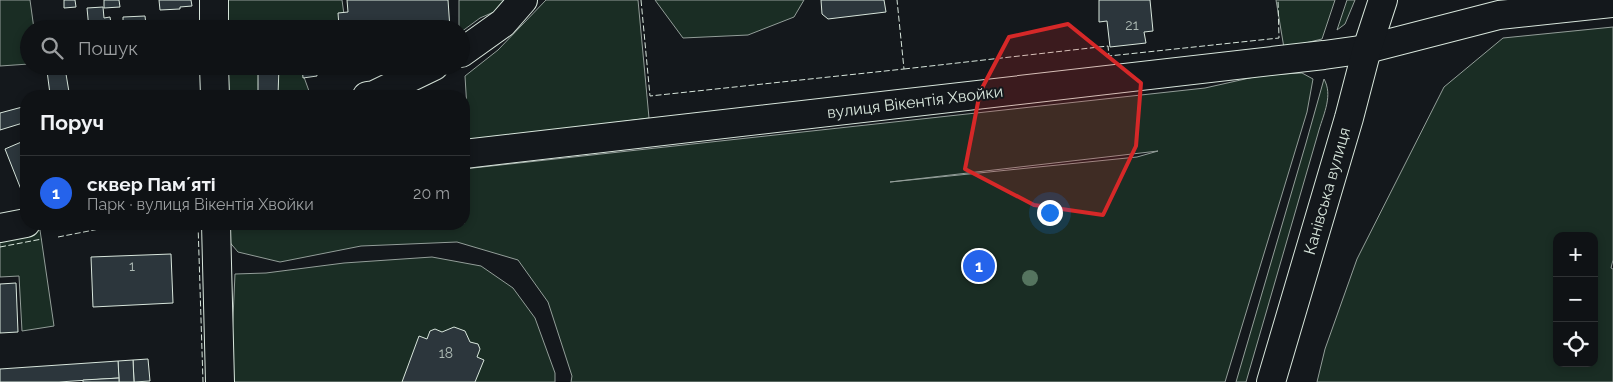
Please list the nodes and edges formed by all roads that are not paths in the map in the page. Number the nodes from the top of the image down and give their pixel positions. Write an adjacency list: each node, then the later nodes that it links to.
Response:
1 (214, 0): 5 (street)
2 (523, 0): 6 (street)
3 (1383, 0): 7 (street, Канівська вулиця)
4 (1613, 3): 7 (street, вулиця Вікентія Хвойки)
5 (214, 20)
6 (470, 46)
7 (1367, 49): 12 (street, вулиця Вікентія Хвойки); 17 (street, Канівська вулиця)
8 (214, 75): 10 (street)
9 (415, 75): 11 (street)
10 (215, 90)
11 (384, 90)
12 (470, 153)
13 (20, 224): 14 (street)
14 (0, 228)
15 (216, 230): 16 (street)
16 (220, 382)
17 (1271, 382)

